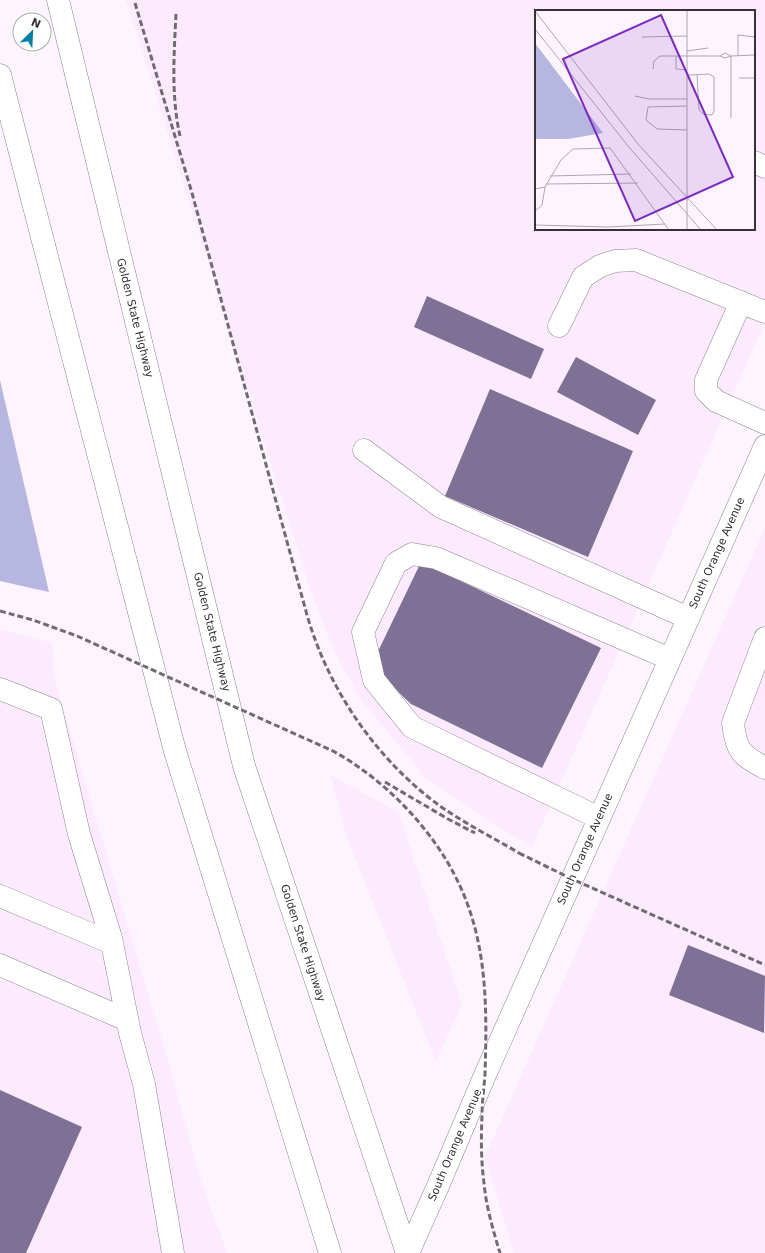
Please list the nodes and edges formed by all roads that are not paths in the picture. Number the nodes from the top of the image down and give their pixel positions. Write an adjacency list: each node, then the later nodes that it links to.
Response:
1 (58, 0): 23 (main road, Golden State Highway)
2 (0, 75): 22 (main road)
3 (755, 162): 4 (main road)
4 (765, 167)
5 (741, 302): 6 (main road); 7 (main road); 8 (main road)
6 (765, 312)
7 (559, 326)
8 (765, 423)
9 (364, 450): 11 (main road)
10 (762, 458): 11 (main road, South Orange Avenue)
11 (688, 618): 13 (main road, South Orange Avenue)
12 (765, 638): 15 (main road)
13 (670, 659): 16 (main road, South Orange Avenue); 16 (main road)
14 (0, 689): 18 (main road)
15 (765, 768)
16 (599, 818): 23 (main road, South Orange Avenue)
17 (0, 896): 18 (main road)
18 (112, 943): 20 (main road)
19 (0, 965): 20 (main road)
20 (128, 1020): 21 (main road)
21 (173, 1253)
22 (330, 1253)
23 (407, 1253)

